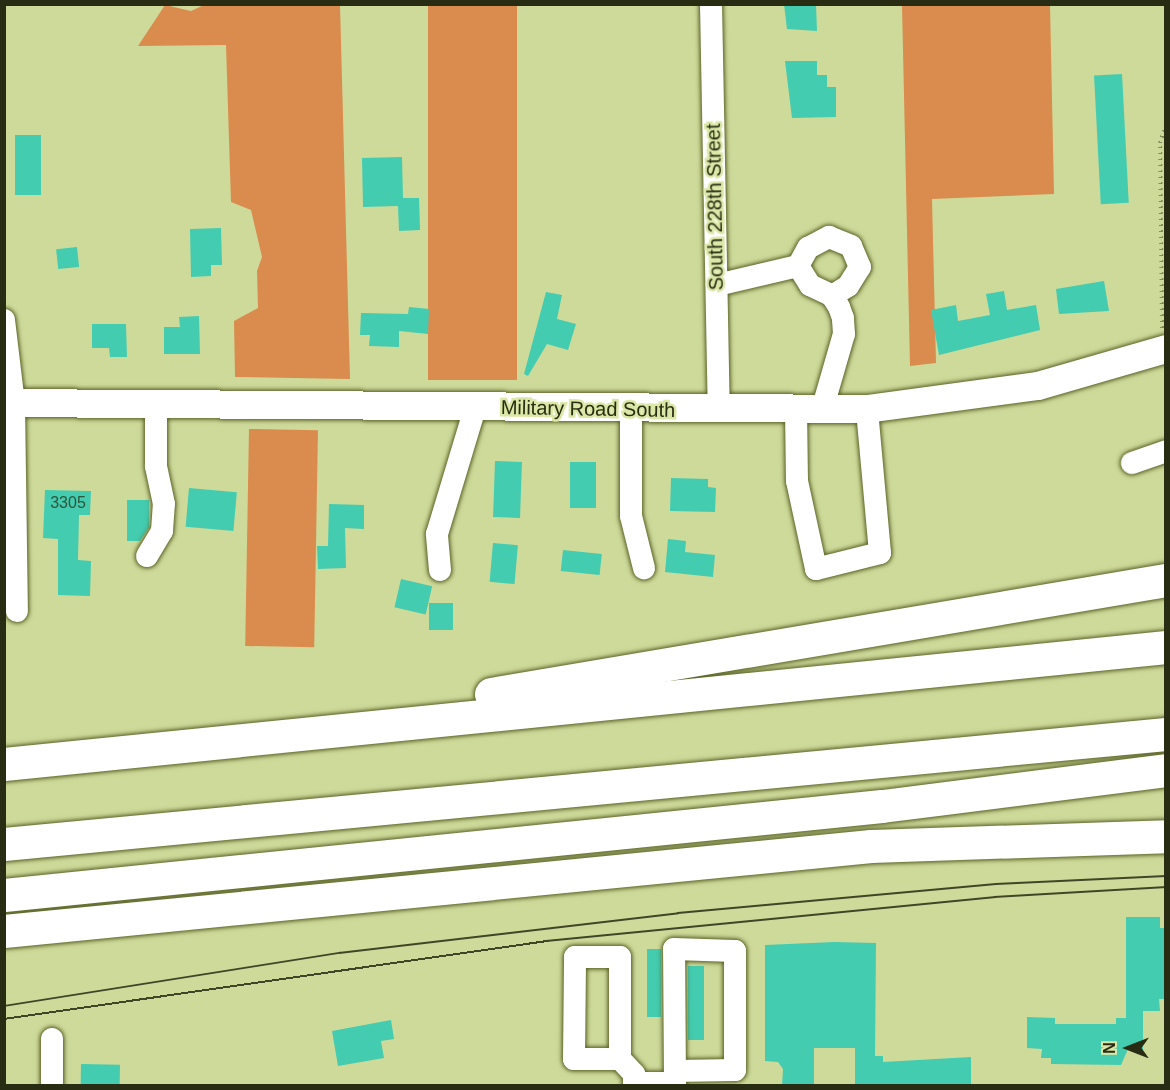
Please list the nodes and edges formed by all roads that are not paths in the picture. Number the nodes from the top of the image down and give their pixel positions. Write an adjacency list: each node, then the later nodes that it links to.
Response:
1 (711, 4): 3 (street, South 228th Street)
2 (798, 266): 3 (street); 4 (street); 4 (street)
3 (717, 285): 12 (street, South 228th Street)
4 (832, 296): 13 (street)
5 (4, 320): 7 (street)
6 (1163, 344): 10 (main road, Military Road South)
7 (9, 403): 8 (main road, Military Road South); 20 (street)
8 (156, 405): 9 (main road, Military Road South); 16 (street)
9 (475, 408): 11 (main road, Military Road South); 18 (street)
10 (867, 409): 13 (main road, Military Road South); 13 (street)
11 (631, 410): 12 (main road, Military Road South); 17 (street)
12 (719, 410): 13 (main road, Military Road South)
13 (809, 410)
14 (1166, 451): 15 (street)
15 (1132, 463)
16 (147, 556)
17 (644, 568)
18 (440, 570)
19 (1166, 580): 23 (highway)
20 (17, 611)
21 (1166, 647): 23 (highway)
22 (1166, 734): 27 (highway)
23 (196, 745): 24 (highway)
24 (4, 764)
25 (1166, 770): 28 (highway)
26 (1166, 836): 29 (highway)
27 (4, 844)
28 (4, 895)
29 (4, 931)
30 (52, 1039): 34 (street)
31 (620, 1059): 31 (street); 33 (street)
32 (675, 1071): 32 (street); 33 (street)
33 (634, 1084)
34 (52, 1086)

